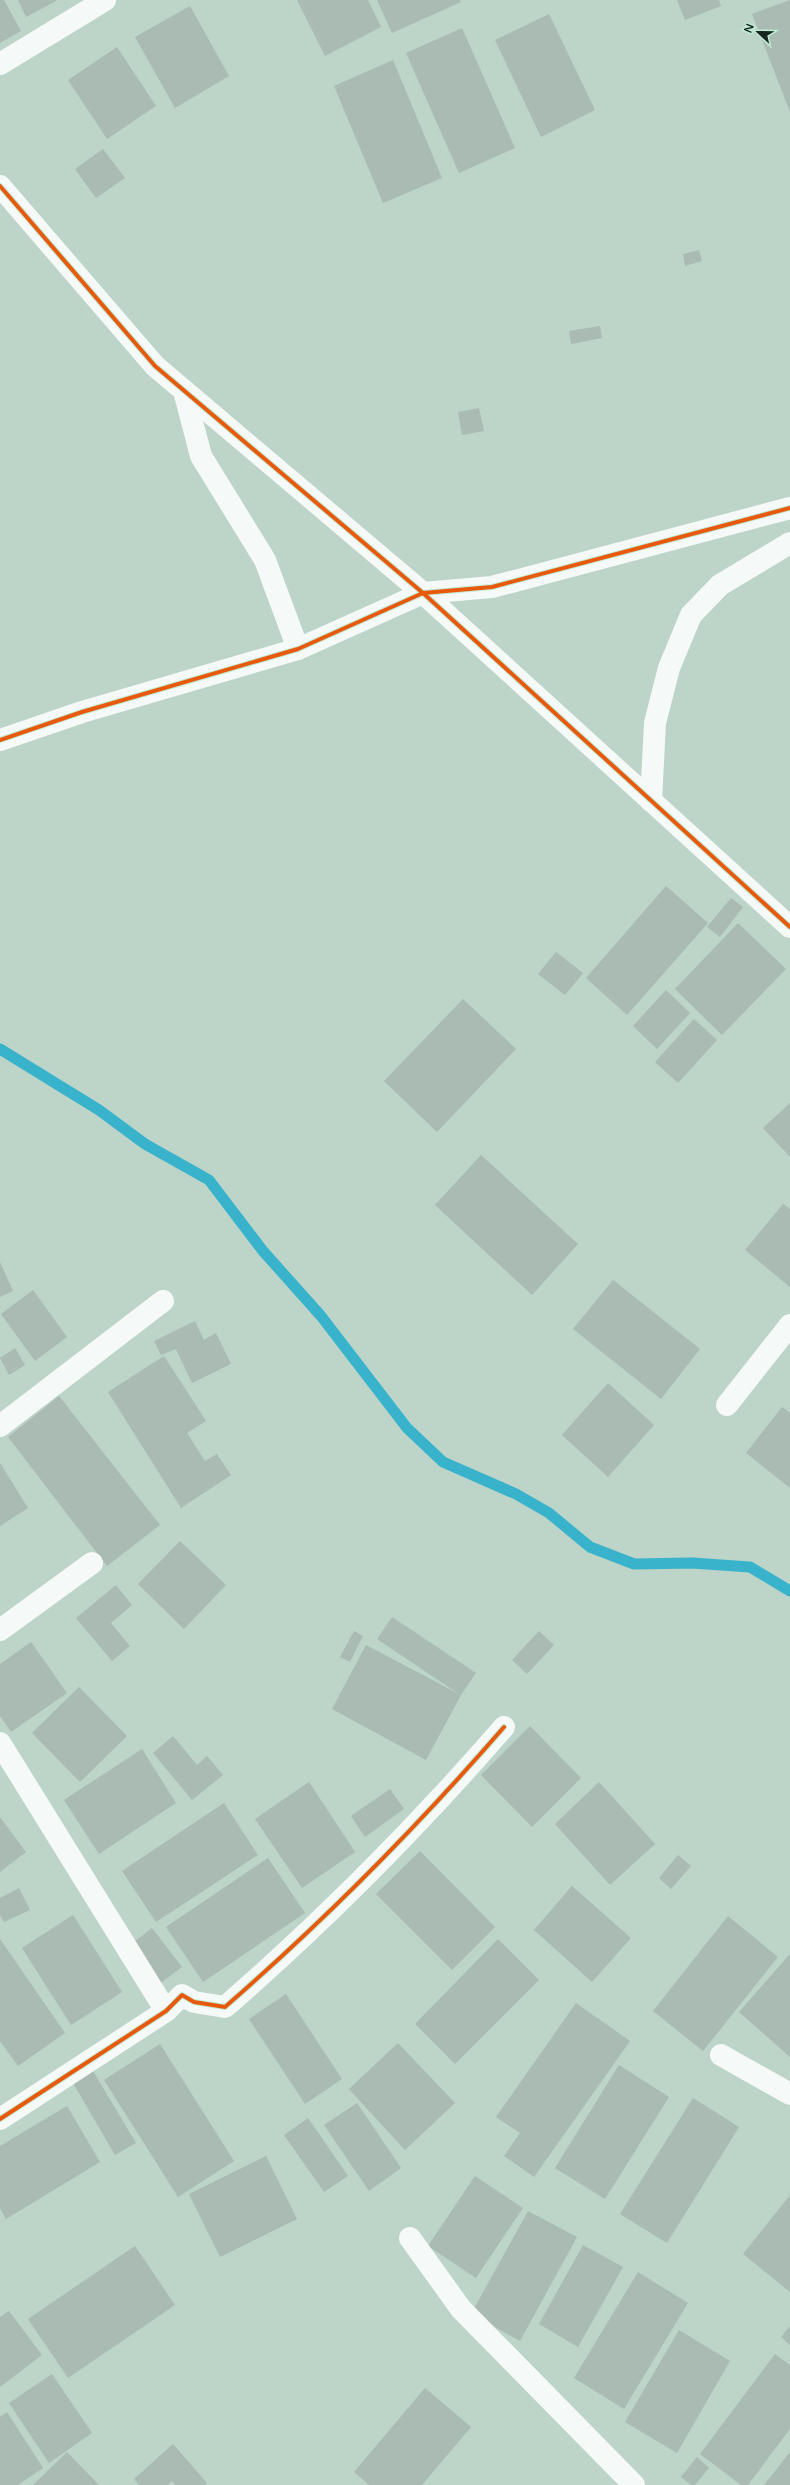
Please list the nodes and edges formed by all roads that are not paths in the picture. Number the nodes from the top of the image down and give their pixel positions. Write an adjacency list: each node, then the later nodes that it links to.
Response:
1 (105, 0): 2 (street)
2 (0, 64)
3 (0, 186): 4 (street)
4 (184, 391): 7 (street); 8 (street)
5 (790, 508): 7 (street)
6 (790, 543): 10 (street)
7 (423, 593): 8 (street); 10 (street)
8 (298, 648): 9 (street)
9 (0, 740)
10 (651, 801): 11 (street)
11 (790, 927)
12 (163, 1301): 15 (street)
13 (790, 1324): 14 (street)
14 (727, 1405)
15 (0, 1426)
16 (92, 1563): 17 (street)
17 (0, 1630)
18 (504, 1728): 20 (street)
19 (0, 1743): 20 (street)
20 (166, 2011): 23 (street)
21 (721, 2055): 22 (street)
22 (790, 2094)
23 (0, 2119)
24 (410, 2238): 25 (street)
25 (634, 2485)

